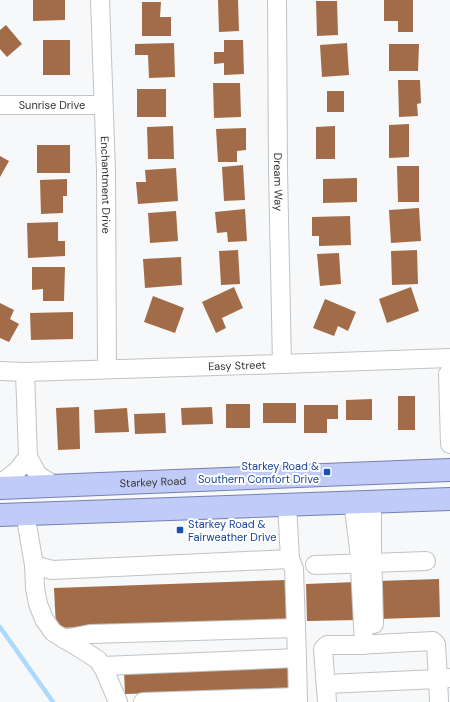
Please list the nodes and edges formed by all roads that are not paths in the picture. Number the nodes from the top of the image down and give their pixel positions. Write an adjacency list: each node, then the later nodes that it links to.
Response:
1 (100, 0): 4 (street, Enchantment Drive)
2 (277, 0): 6 (street, Dream Way)
3 (0, 105): 4 (street, Sunrise Drive)
4 (103, 105): 7 (street, Enchantment Drive)
5 (450, 358): 6 (street, Easy Street)
6 (282, 364): 7 (street, Easy Street)
7 (107, 369): 9 (street, Easy Street)
8 (0, 371): 9 (street, Easy Street)
9 (25, 372): 12 (street)
10 (450, 372): 11 (street)
11 (450, 444)
12 (28, 457): 14 (street); 15 (street)
13 (450, 470): 15 (main road, Starkey Road)
14 (0, 484)
15 (55, 486): 17 (main road, Starkey Road)
16 (0, 488): 17 (main road, Starkey Road)
17 (24, 488): 21 (main road)
18 (450, 499): 19 (main road)
19 (363, 502): 20 (main road); 25 (street)
20 (287, 504): 21 (main road); 23 (street)
21 (25, 513): 22 (main road); 26 (street)
22 (0, 515)
23 (290, 559): 26 (street); 28 (street)
24 (426, 561): 25 (street)
25 (366, 563): 27 (street); 30 (street)
26 (34, 565): 29 (street)
27 (315, 565)
28 (296, 628): 29 (street); 31 (street)
29 (64, 639): 32 (street)
30 (370, 645): 33 (street); 34 (street)
31 (297, 658): 32 (street); 35 (street)
32 (102, 666): 36 (street)
33 (444, 679): 34 (street); 39 (street)
34 (326, 684): 38 (street)
35 (298, 700): 37 (street)
36 (118, 702)
37 (143, 702)
38 (327, 702)
39 (439, 702)

